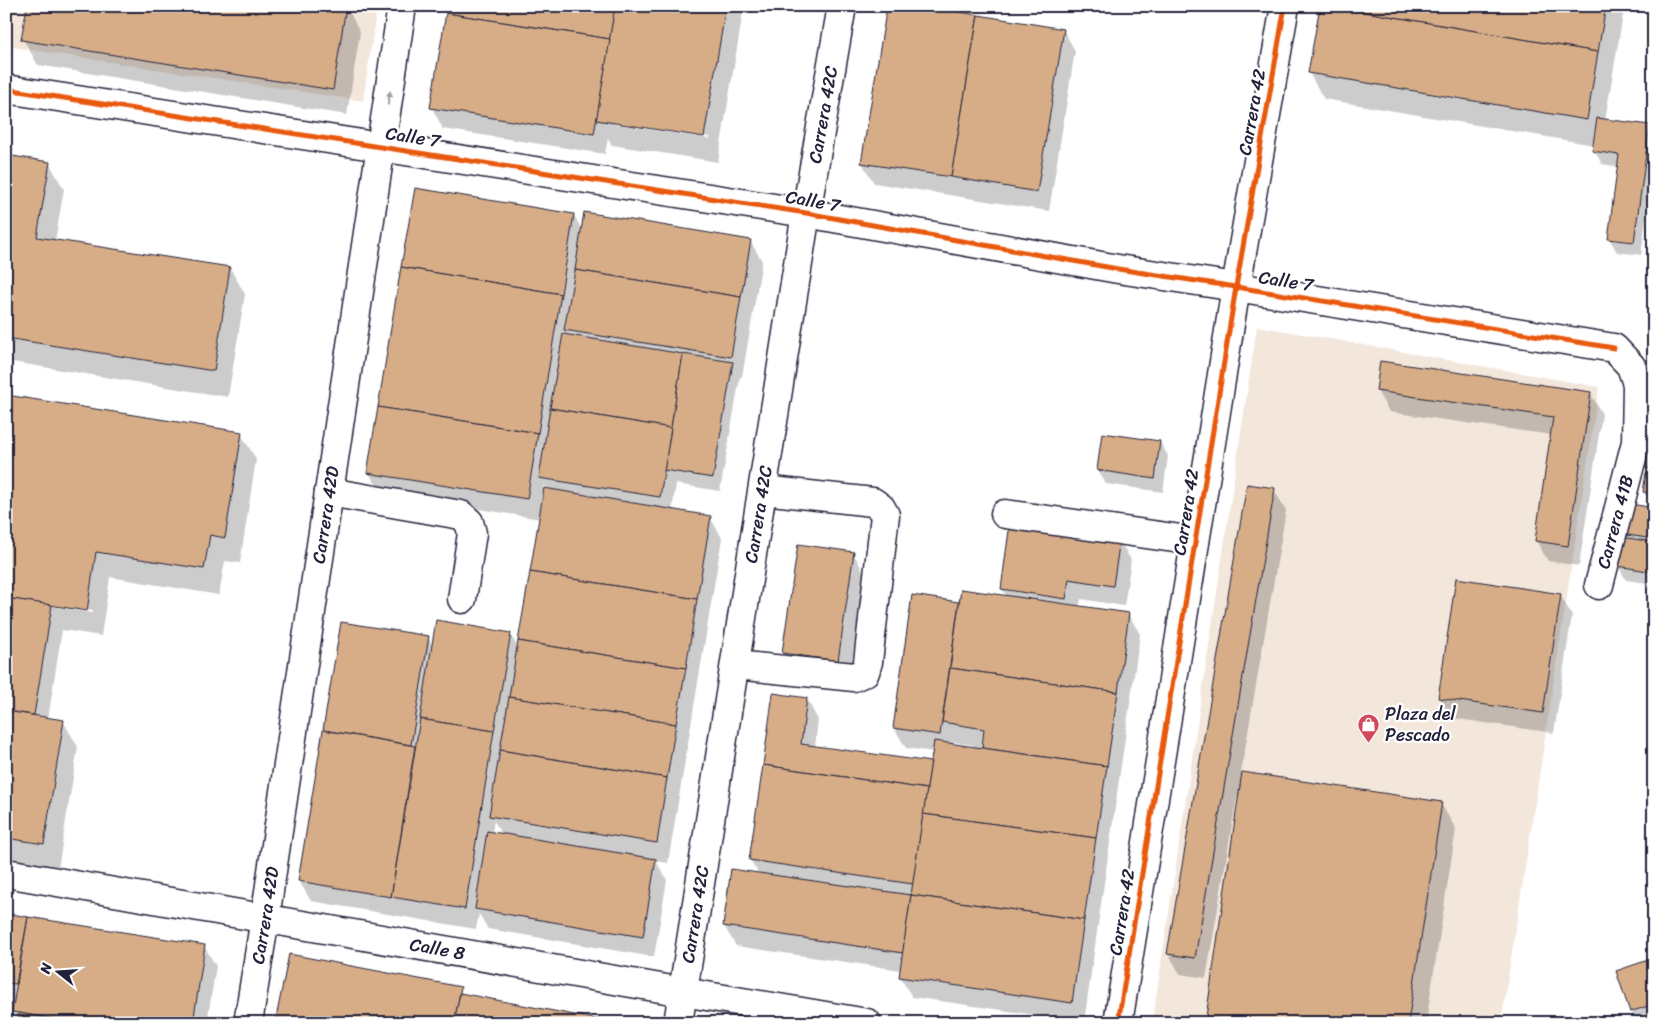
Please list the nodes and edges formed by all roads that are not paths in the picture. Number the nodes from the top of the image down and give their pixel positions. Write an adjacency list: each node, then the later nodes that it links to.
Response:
1 (402, 6): 5 (street, Carrera 42D, one-way to 1)
2 (842, 6): 6 (street, Carrera 42C)
3 (1285, 6): 7 (street, Carrera 42)
4 (6, 89): 5 (street, Calle 7)
5 (381, 146): 6 (street, Calle 7); 10 (street, Carrera 42D)
6 (806, 213): 7 (street, Calle 7); 9 (street, Carrera 42C)
7 (1236, 287): 8 (street, Calle 7); 12 (street, Carrera 42)
8 (1614, 348): 13 (street, Carrera 41B)
9 (763, 490): 15 (street, Carrera 42C); 15 (street)
10 (329, 492): 14 (street); 17 (street, Carrera 42D)
11 (1005, 514): 12 (street)
12 (1195, 541): 22 (street, Carrera 42)
13 (1599, 586)
14 (462, 599)
15 (735, 665): 18 (street, Carrera 42C)
16 (6, 873): 17 (street, Calle 8)
17 (265, 918): 18 (street, Calle 8); 19 (street, Carrera 42D)
18 (683, 992): 20 (street, Carrera 42C); 21 (street, Calle 8)
19 (248, 1023)
20 (678, 1023)
21 (867, 1023)
22 (1118, 1023)

